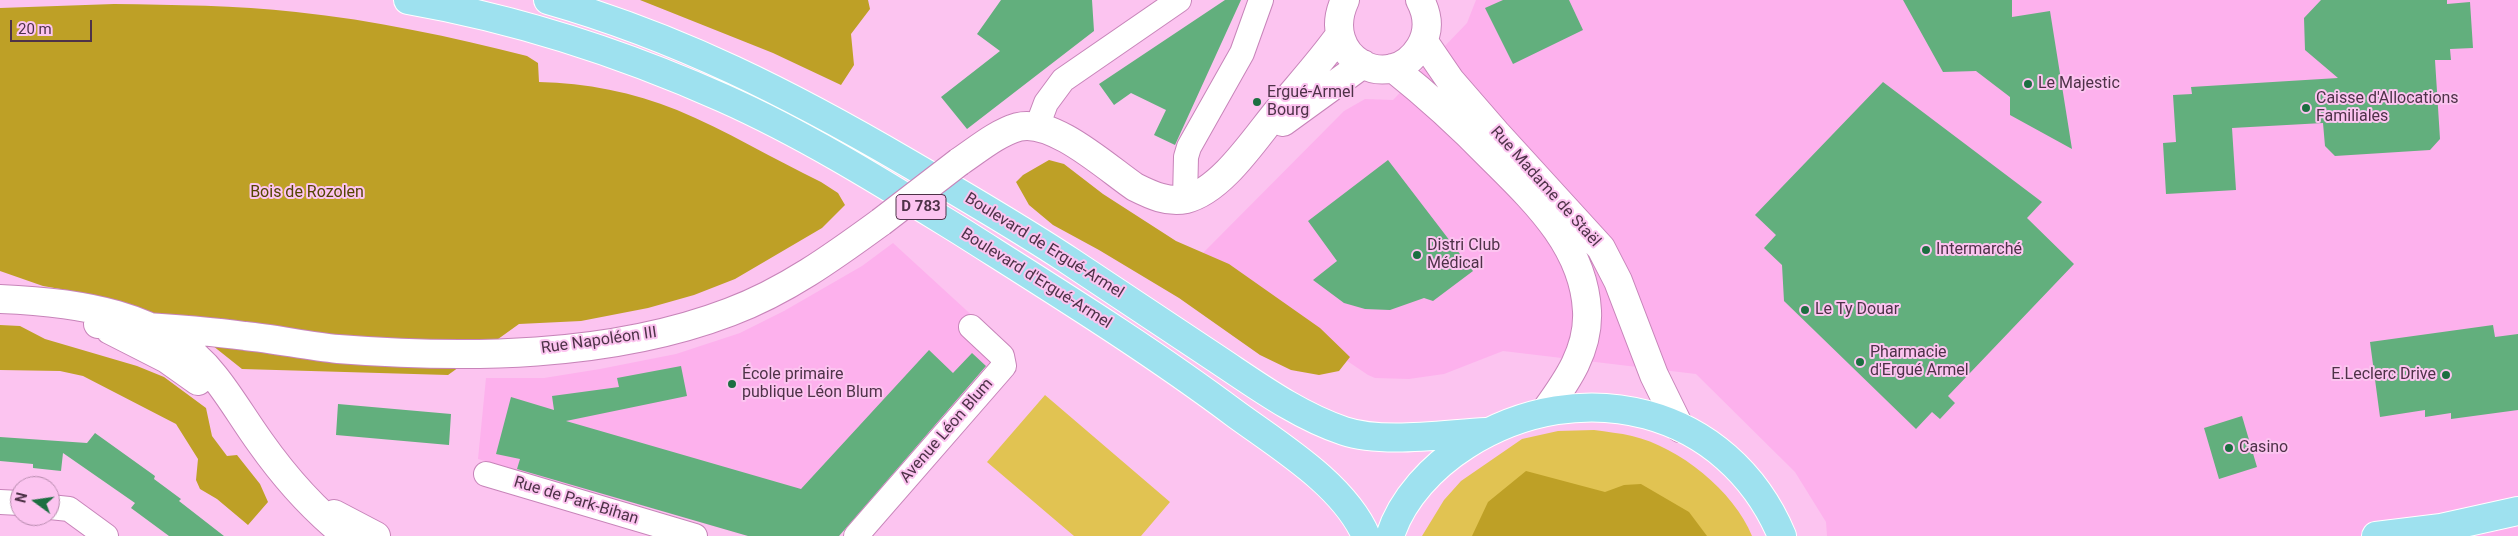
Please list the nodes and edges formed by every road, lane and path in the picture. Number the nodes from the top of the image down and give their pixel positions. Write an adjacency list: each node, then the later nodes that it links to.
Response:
1 (408, 0): 31 (main road, Boulevard d'Ergué-Armel / D 783)
2 (548, 0): 21 (main road, Boulevard de Ergué-Armel / D 783)
3 (1179, 0): 10 (street)
4 (1261, 0): 12 (street)
5 (1426, 4): 7 (street)
6 (1338, 12): 8 (street); 11 (street)
7 (1424, 42): 9 (street); 20 (street, Rue Madame de Staël)
8 (1363, 64): 9 (street); 11 (street)
9 (1393, 68): 18 (street, Rue Madame de Staël)
10 (1037, 127): 12 (street); 17 (street, Rue Napoléon III, bridge)
11 (1250, 147): 12 (street)
12 (1185, 200)
13 (0, 299): 14 (street)
14 (29, 301): 15 (street); 17 (street, Rue Napoléon III)
15 (98, 324): 17 (street, Rue Napoléon III); 19 (street)
16 (971, 327): 30 (street, Avenue Léon Blum)
17 (153, 328): 19 (street)
18 (1546, 410): 20 (main road); 21 (main road)
19 (244, 418): 23 (street)
20 (1680, 428): 33 (main road)
21 (1486, 432): 32 (main road)
22 (486, 474): 29 (street, Rue de Park-Bihan)
23 (312, 503): 27 (street); 28 (street)
24 (60, 508): 26 (street)
25 (2518, 511): 34 (main road)
26 (106, 536)
27 (347, 536)
28 (376, 536)
29 (695, 536)
30 (856, 536)
31 (1366, 536)
32 (1390, 536)
33 (1782, 536)
34 (2376, 536)

